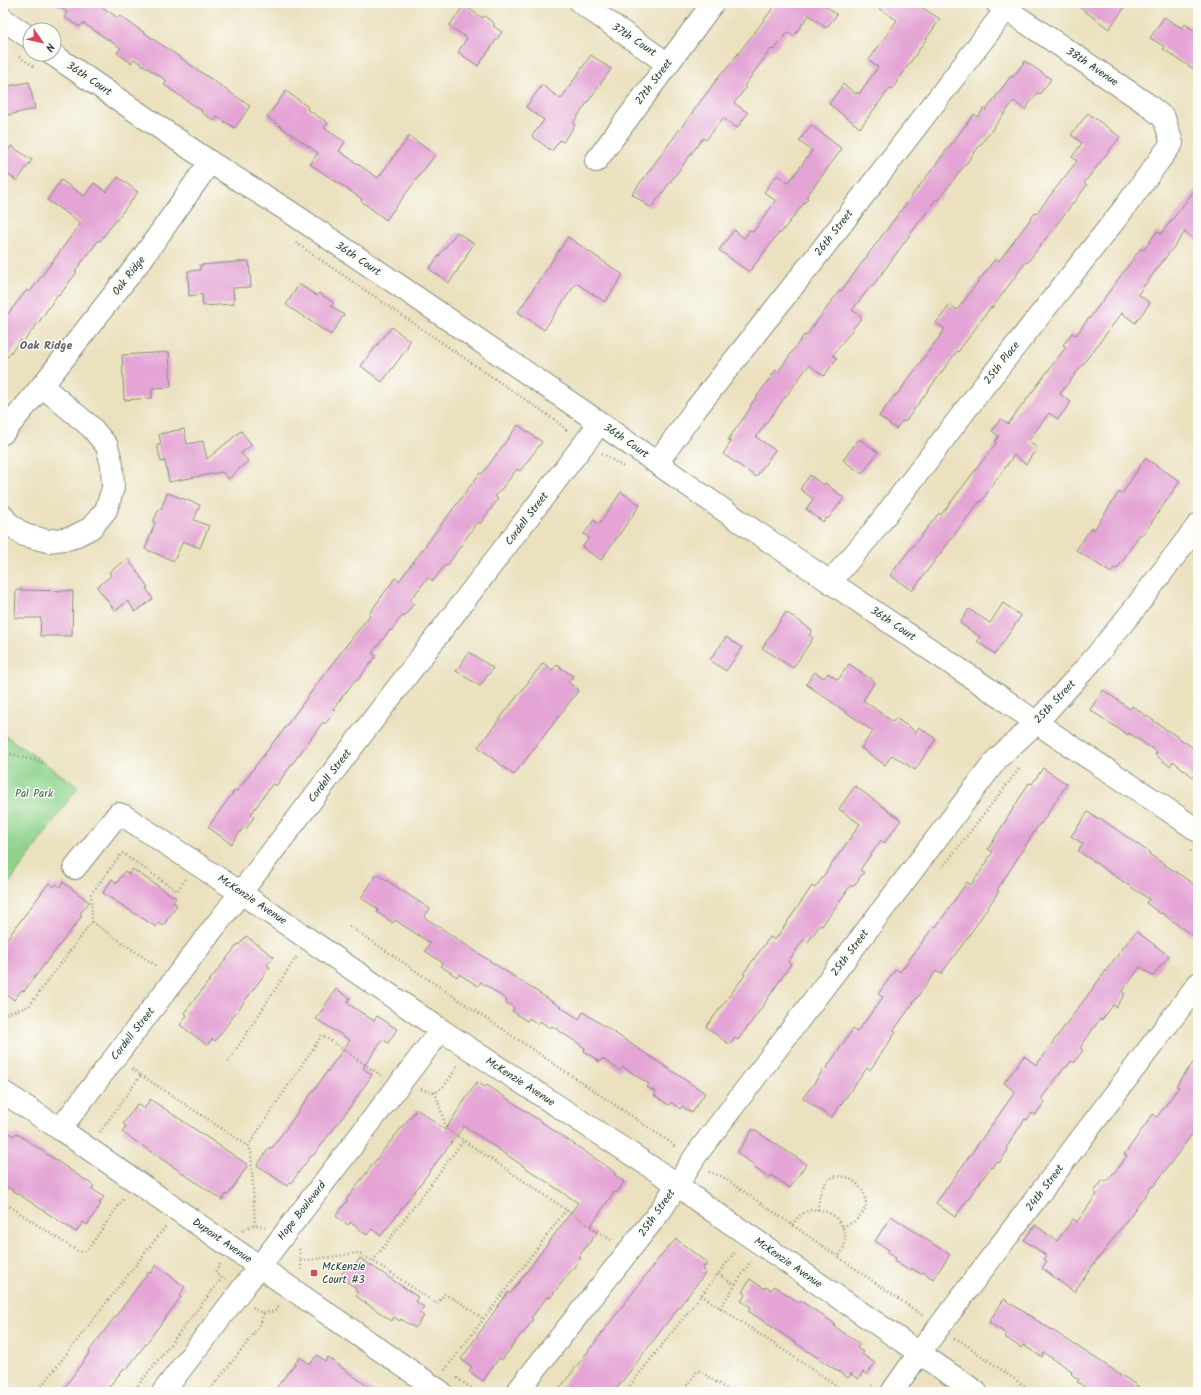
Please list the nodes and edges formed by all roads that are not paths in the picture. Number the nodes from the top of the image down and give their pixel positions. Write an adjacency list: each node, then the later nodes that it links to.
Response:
1 (580, 3): 7 (street, 37th Court)
2 (713, 3): 7 (street, 27th Street)
3 (1005, 5): 8 (street, 38th Avenue); 14 (street, 26th Street)
4 (3, 19): 5 (street)
5 (22, 32)
6 (62, 61): 10 (street, 36th Court)
7 (668, 64): 9 (street, 27th Street)
8 (1172, 143): 17 (street, 25th Place)
9 (596, 161)
10 (210, 162): 11 (street, Oak Ridge); 12 (street, 36th Court)
11 (42, 386): 13 (street, Oak Ridge); 15 (street)
12 (600, 423): 14 (street, 36th Court); 21 (street, Cordell Street)
13 (3, 433)
14 (657, 463): 17 (street, 36th Court)
15 (3, 516)
16 (1198, 526): 18 (street, 25th Street)
17 (830, 582): 18 (street, 36th Court)
18 (1036, 723): 19 (street, 36th Court); 26 (street, 25th Street)
19 (1198, 831)
20 (75, 868): 21 (street, McKenzie Avenue)
21 (241, 893): 23 (street, McKenzie Avenue); 25 (street, Cordell Street)
22 (1198, 984): 28 (street, 24th Street)
23 (441, 1030): 26 (street, McKenzie Avenue); 27 (street, Hope Boulevard)
24 (3, 1092): 25 (street, Dupont Avenue)
25 (60, 1129): 27 (street, Dupont Avenue)
26 (677, 1184): 28 (street, McKenzie Avenue); 31 (street, 25th Street)
27 (259, 1267): 29 (street, Hope Boulevard); 30 (street, Dupont Avenue)
28 (920, 1352): 32 (street, 24th Street); 33 (street, McKenzie Avenue)
29 (163, 1392)
30 (441, 1392)
31 (516, 1392)
32 (892, 1392)
33 (976, 1392)

